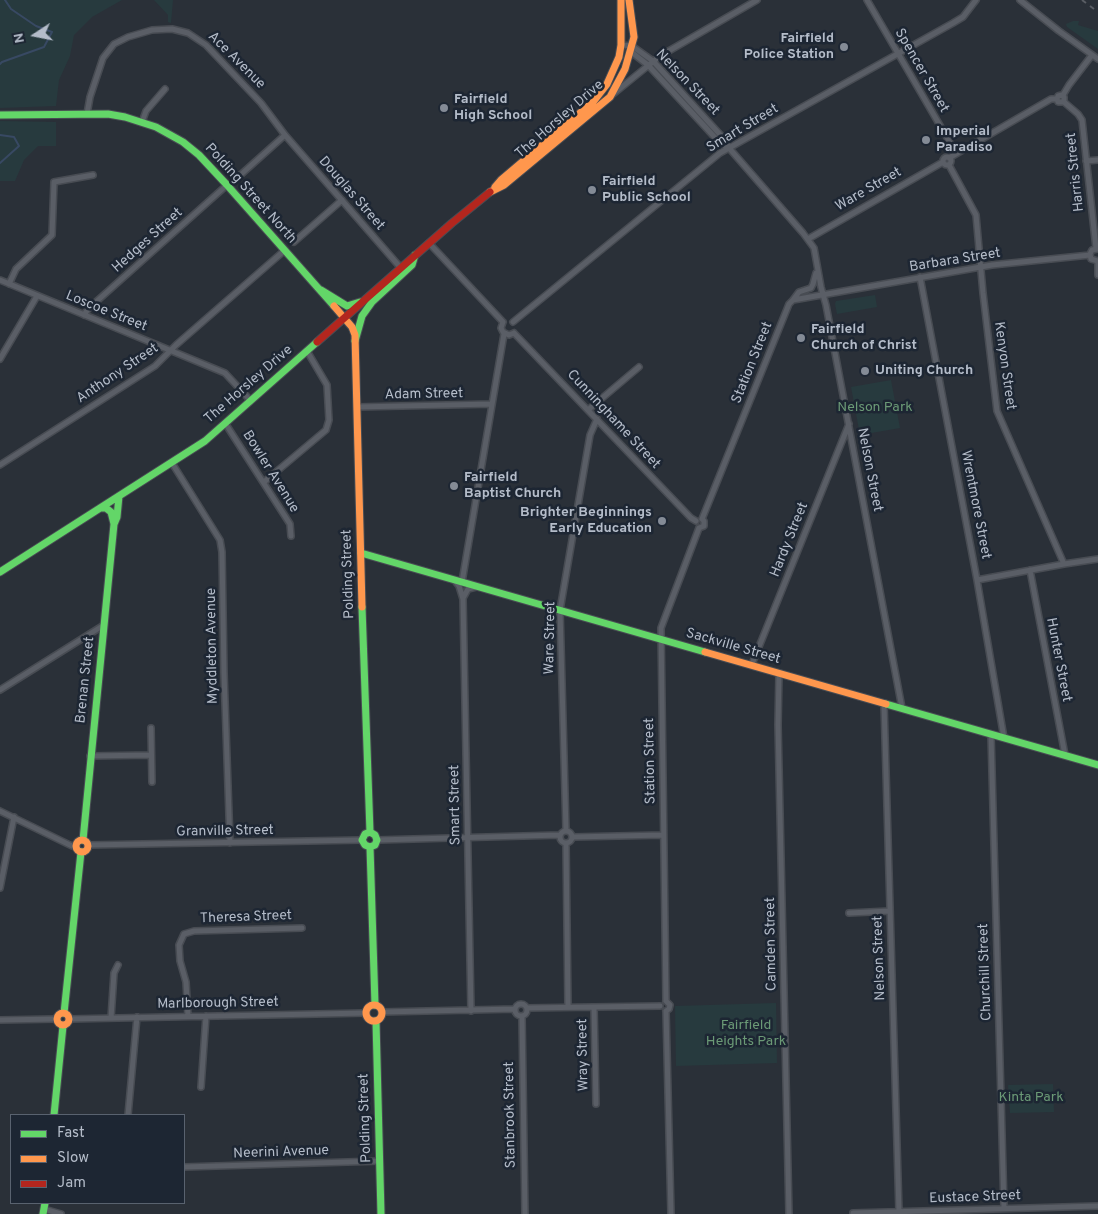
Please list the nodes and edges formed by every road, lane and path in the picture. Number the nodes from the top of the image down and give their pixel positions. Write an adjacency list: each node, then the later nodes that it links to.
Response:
1 (621, 0): 7 (main road, The Horsley Drive)
2 (629, 0): 8 (main road, The Horsley Drive)
3 (757, 0): 12 (street)
4 (867, 0): 9 (street, Spencer Street)
5 (976, 0): 9 (street, Smart Street)
6 (1020, 0): 10 (street)
7 (621, 45): 8 (street); 33 (main road, The Horsley Drive)
8 (632, 49): 12 (street, Nelson Street); 13 (street, Nelson Street); 16 (main road, The Horsley Drive)
9 (899, 53): 23 (street, Smart Street); 24 (street, Spencer Street)
10 (1092, 55): 11 (street); 15 (street)
11 (1098, 59)
12 (653, 61): 13 (street); 23 (street, Nelson Street)
13 (648, 65): 16 (street); 23 (street, Nelson Street)
14 (165, 89): 21 (street)
15 (1063, 95): 17 (street); 18 (street)
16 (610, 97): 33 (main road, The Horsley Drive)
17 (1057, 99): 18 (street); 24 (street)
18 (1064, 102): 27 (street, Harris Street)
19 (87, 114): 20 (main road, Polding Street North); 21 (main road, Polding Street North); 22 (street, Ace Avenue)
20 (2, 115)
21 (142, 122): 32 (main road, Polding Street North)
22 (285, 135): 31 (street); 34 (street, Douglas Street)
23 (729, 148): 35 (street, Nelson Street); 58 (street, Smart Street)
24 (956, 153): 25 (street)
25 (949, 158): 28 (street); 29 (street)
26 (1098, 160): 27 (street)
27 (1086, 161): 38 (street, Harris Street)
28 (942, 162): 29 (street); 35 (street, Ware Street)
29 (949, 165): 45 (street, Kenyon Street)
30 (93, 175): 49 (street)
31 (236, 178)
32 (227, 185): 39 (main road, Polding Street North); 55 (street, Hedges Street)
33 (494, 189): 37 (main road, The Horsley Drive)
34 (342, 200): 36 (street); 43 (street, Douglas Street)
35 (808, 239): 44 (street, Nelson Street)
36 (294, 242)
37 (428, 243): 40 (main road, The Horsley Drive); 57 (street)
38 (1097, 248): 41 (street)
39 (285, 250): 50 (main road, Polding Street North); 62 (street, Anthony Street)
40 (415, 255): 43 (main road, The Horsley Drive); 61 (main road)
41 (1090, 255): 42 (street); 45 (street, Barbara Street)
42 (1098, 261): 46 (street)
43 (400, 267): 54 (main road, The Horsley Drive)
44 (817, 267): 52 (street, Nelson Street); 53 (street)
45 (981, 268): 47 (street, Barbara Street); 85 (street, Kenyon Street)
46 (1098, 275)
47 (920, 277): 52 (street, Barbara Street); 89 (street, Wrentmore Street)
48 (0, 280): 49 (street, Loscoe Street)
49 (9, 284): 51 (street, Loscoe Street)
50 (319, 288): 54 (main road); 56 (main road, Polding Street North)
51 (38, 296): 55 (street, Loscoe Street); 64 (street)
52 (824, 296): 53 (street); 72 (street, Nelson Street)
53 (793, 300): 78 (street, Station Street)
54 (361, 302): 56 (main road, The Horsley Drive)
55 (84, 315): 62 (street, Loscoe Street)
56 (344, 318): 61 (main road, Polding Street); 63 (main road, The Horsley Drive)
57 (504, 322): 58 (street); 60 (street)
58 (514, 322): 59 (street)
59 (514, 333): 60 (street); 69 (street, Cunninghame Street)
60 (504, 334): 67 (street)
61 (355, 341): 68 (main road, Polding Street)
62 (171, 352): 66 (street, Loscoe Street); 74 (street, Anthony Street)
63 (307, 352): 66 (main road, The Horsley Drive); 75 (street)
64 (0, 359)
65 (639, 367): 69 (street)
66 (250, 400): 71 (main road, The Horsley Drive)
67 (492, 404): 68 (street, Adam Street); 90 (street)
68 (357, 408): 83 (main road, Polding Street)
69 (588, 410): 70 (street, Cunninghame Street)
70 (597, 419): 79 (street, Cunninghame Street); 93 (street, Ware Street)
71 (225, 423): 73 (main road, The Horsley Drive); 75 (street, Bowler Avenue)
72 (848, 424): 96 (street, Hardy Street); 100 (street, Nelson Street)
73 (172, 463): 76 (main road, The Horsley Drive); 120 (street, Myddleton Avenue)
74 (0, 465)
75 (264, 482): 82 (street, Bowler Avenue)
76 (119, 496): 77 (main road, The Horsley Drive); 80 (main road, Brenan Street)
77 (101, 508): 80 (main road); 87 (main road, The Horsley Drive)
78 (702, 519): 79 (street); 81 (street)
79 (696, 521): 81 (street)
80 (114, 524): 94 (main road, Brenan Street)
81 (699, 528): 95 (street, Station Street)
82 (291, 536)
83 (360, 553): 88 (main road, Sackville Street); 112 (main road, Polding Street)
84 (1098, 559): 85 (street)
85 (1064, 564): 86 (street)
86 (1030, 570): 89 (street); 105 (street, Hunter Street)
87 (0, 572)
88 (450, 578): 90 (main road, Sackville Street); 92 (street)
89 (977, 580): 103 (street, Wrentmore Street)
90 (462, 582): 91 (main road, Sackville Street)
91 (480, 587): 92 (street); 93 (main road, Sackville Street)
92 (463, 599): 116 (street, Smart Street)
93 (560, 610): 95 (main road, Sackville Street); 111 (street, Ware Street)
94 (104, 625): 98 (street); 106 (main road, Brenan Street)
95 (660, 640): 96 (main road, Sackville Street); 114 (street, Station Street)
96 (752, 664): 97 (main road, Sackville Street)
97 (779, 673): 99 (main road, Sackville Street); 170 (street, Camden Street)
98 (0, 690)
99 (884, 704): 100 (main road, Sackville Street); 126 (street, Nelson Street)
100 (902, 708): 102 (main road, Sackville Street)
101 (151, 728): 104 (street)
102 (991, 735): 103 (main road, Sackville Street); 161 (street, Churchill Street)
103 (1004, 738): 105 (main road, Sackville Street)
104 (151, 754): 106 (street); 108 (street)
105 (1065, 755): 107 (main road, Sackville Street)
106 (90, 756): 119 (main road, Brenan Street)
107 (1098, 765)
108 (152, 782)
109 (0, 811): 110 (street)
110 (14, 817): 122 (street); 125 (street)
111 (566, 830): 113 (street); 115 (street)
112 (370, 832): 117 (main road); 118 (main road)
113 (560, 835): 116 (street); 121 (street)
114 (663, 835): 115 (street); 130 (street, Station Street)
115 (572, 837): 121 (street)
116 (468, 838): 118 (street); 137 (street, Smart Street)
117 (362, 840): 120 (street, Granville Street); 123 (main road)
118 (377, 840): 123 (main road)
119 (85, 843): 120 (street, Granville Street); 122 (main road); 124 (main road)
120 (230, 843)
121 (566, 843): 135 (street)
122 (76, 846): 124 (main road)
123 (370, 847): 131 (main road)
124 (81, 852): 140 (main road)
125 (0, 888)
126 (890, 911): 127 (street); 163 (street, Nelson Street)
127 (849, 913)
128 (302, 928): 142 (street, Theresa Street)
129 (118, 965): 146 (street)
130 (666, 1001): 132 (street); 138 (street)
131 (375, 1004): 139 (main road); 141 (main road)
132 (660, 1006): 133 (street); 138 (street)
133 (594, 1007): 135 (street); 153 (street, Wray Street)
134 (527, 1008): 135 (street); 136 (street); 144 (street)
135 (568, 1008)
136 (515, 1009): 137 (street); 144 (street)
137 (472, 1011): 139 (street)
138 (666, 1011): 169 (street)
139 (382, 1012): 150 (main road)
140 (64, 1013): 147 (main road); 148 (main road)
141 (366, 1013): 143 (street, Marlborough Street); 150 (main road)
142 (188, 1016): 143 (street, Marlborough Street); 145 (street, Marlborough Street)
143 (206, 1016): 152 (street)
144 (522, 1016): 168 (street, Stanbrook Street)
145 (137, 1017): 146 (street, Marlborough Street); 155 (street)
146 (110, 1018): 148 (street, Marlborough Street)
147 (56, 1019): 149 (street); 151 (main road)
148 (69, 1019): 151 (main road)
149 (0, 1020)
150 (376, 1021): 156 (main road, Polding Street)
151 (63, 1026): 154 (main road)
152 (201, 1087)
153 (596, 1104)
154 (54, 1114)
155 (128, 1114)
156 (380, 1161): 157 (street, Neerini Avenue); 167 (main road, Polding Street)
157 (185, 1167)
158 (1098, 1206): 159 (street, Eustace Street)
159 (1058, 1207): 161 (street, Eustace Street); 171 (street)
160 (44, 1208): 166 (street)
161 (1004, 1208): 162 (street, Eustace Street)
162 (988, 1211): 165 (street, Eustace Street)
163 (899, 1212): 164 (street, Eustace Street); 165 (street, Eustace Street)
164 (853, 1213)
165 (918, 1213)
166 (61, 1214)
167 (381, 1214)
168 (525, 1214)
169 (671, 1214)
170 (789, 1214)
171 (1058, 1214)

